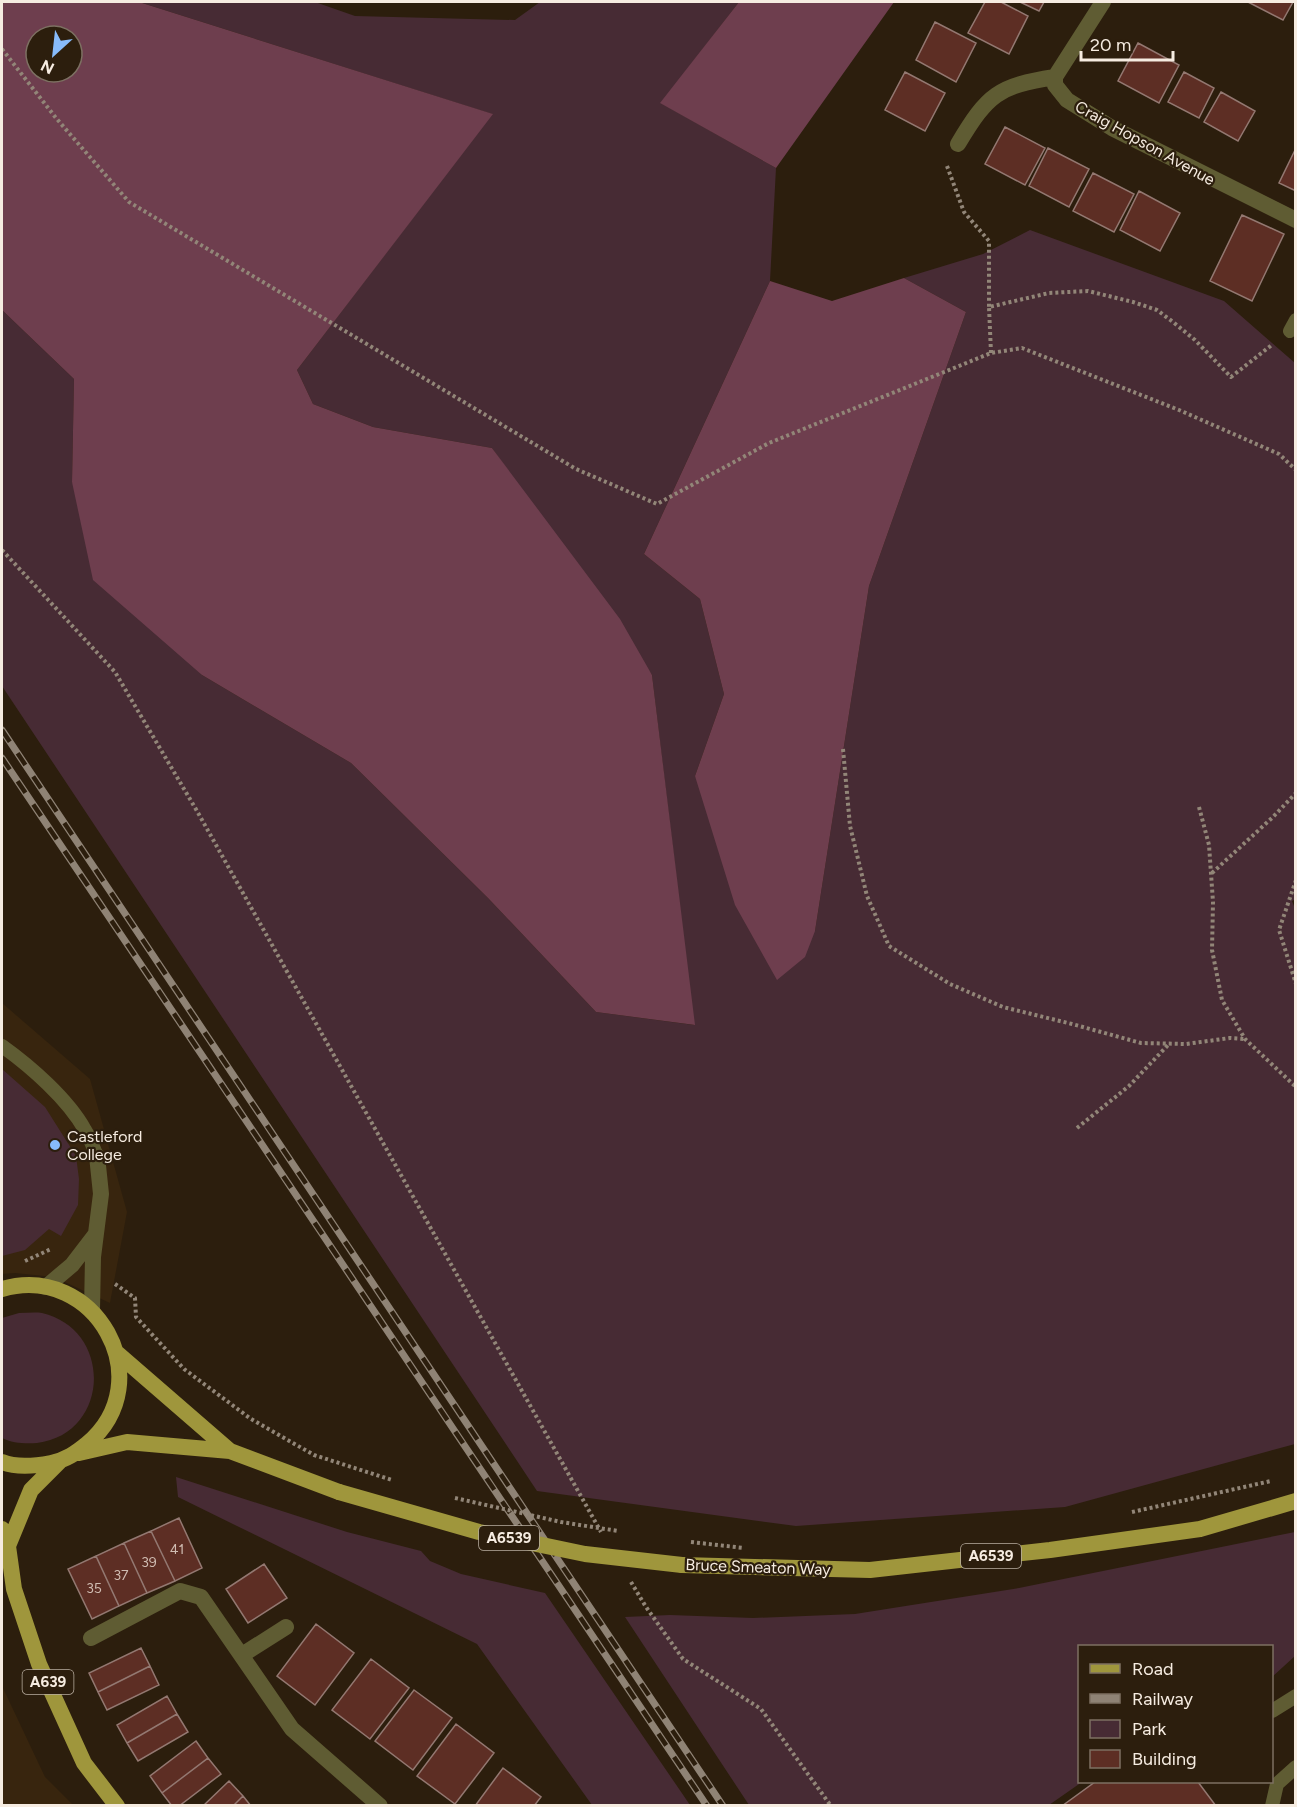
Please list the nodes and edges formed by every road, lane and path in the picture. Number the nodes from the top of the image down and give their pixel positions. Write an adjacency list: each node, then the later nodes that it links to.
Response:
1 (1102, 2): 3 (street)
2 (2, 49): 9 (path)
3 (1055, 77): 4 (street); 6 (street, Craig Hopson Avenue)
4 (958, 144)
5 (947, 166): 7 (path)
6 (1296, 220)
7 (989, 307): 8 (path); 9 (path)
8 (1293, 325)
9 (991, 353): 10 (path)
10 (1296, 470)
11 (2, 550): 37 (path)
12 (843, 749): 19 (path)
13 (1296, 793): 15 (path)
14 (1199, 807): 15 (path)
15 (1211, 874): 18 (path)
16 (1296, 880): 17 (path)
17 (1296, 984)
18 (1245, 1039): 19 (path); 21 (path)
19 (1169, 1044): 22 (path)
20 (2, 1046): 23 (lane)
21 (1296, 1087)
22 (1077, 1128)
23 (98, 1156): 24 (street)
24 (97, 1232): 25 (street); 27 (street)
25 (46, 1287): 26 (main road); 27 (main road)
26 (2, 1289)
27 (92, 1310): 28 (main road)
28 (117, 1353): 30 (main road, Bruce Smeaton Way / A6539); 31 (main road)
29 (184, 1369): 34 (path)
30 (230, 1451): 31 (main road, Bruce Smeaton Way / A6539); 36 (main road, Bruce Smeaton Way / A6539, bridge)
31 (68, 1457): 32 (main road, Bruce Smeaton Way); 42 (main road)
32 (2, 1462)
33 (1273, 1480): 38 (path)
34 (400, 1483)
35 (445, 1496): 40 (path, bridge)
36 (1296, 1500)
37 (589, 1510)
38 (1129, 1513)
39 (2, 1529): 42 (main road, A639)
40 (626, 1533)
41 (680, 1541): 43 (path, bridge)
42 (8, 1546): 51 (main road, A639)
43 (755, 1548)
44 (646, 1607): 53 (path)
45 (286, 1627): 47 (street)
46 (91, 1638): 47 (street)
47 (242, 1655): 52 (street)
48 (1296, 1696): 49 (lane)
49 (1273, 1710)
50 (1296, 1767): 54 (lane)
51 (117, 1806)
52 (380, 1806)
53 (831, 1806)
54 (1272, 1806)

